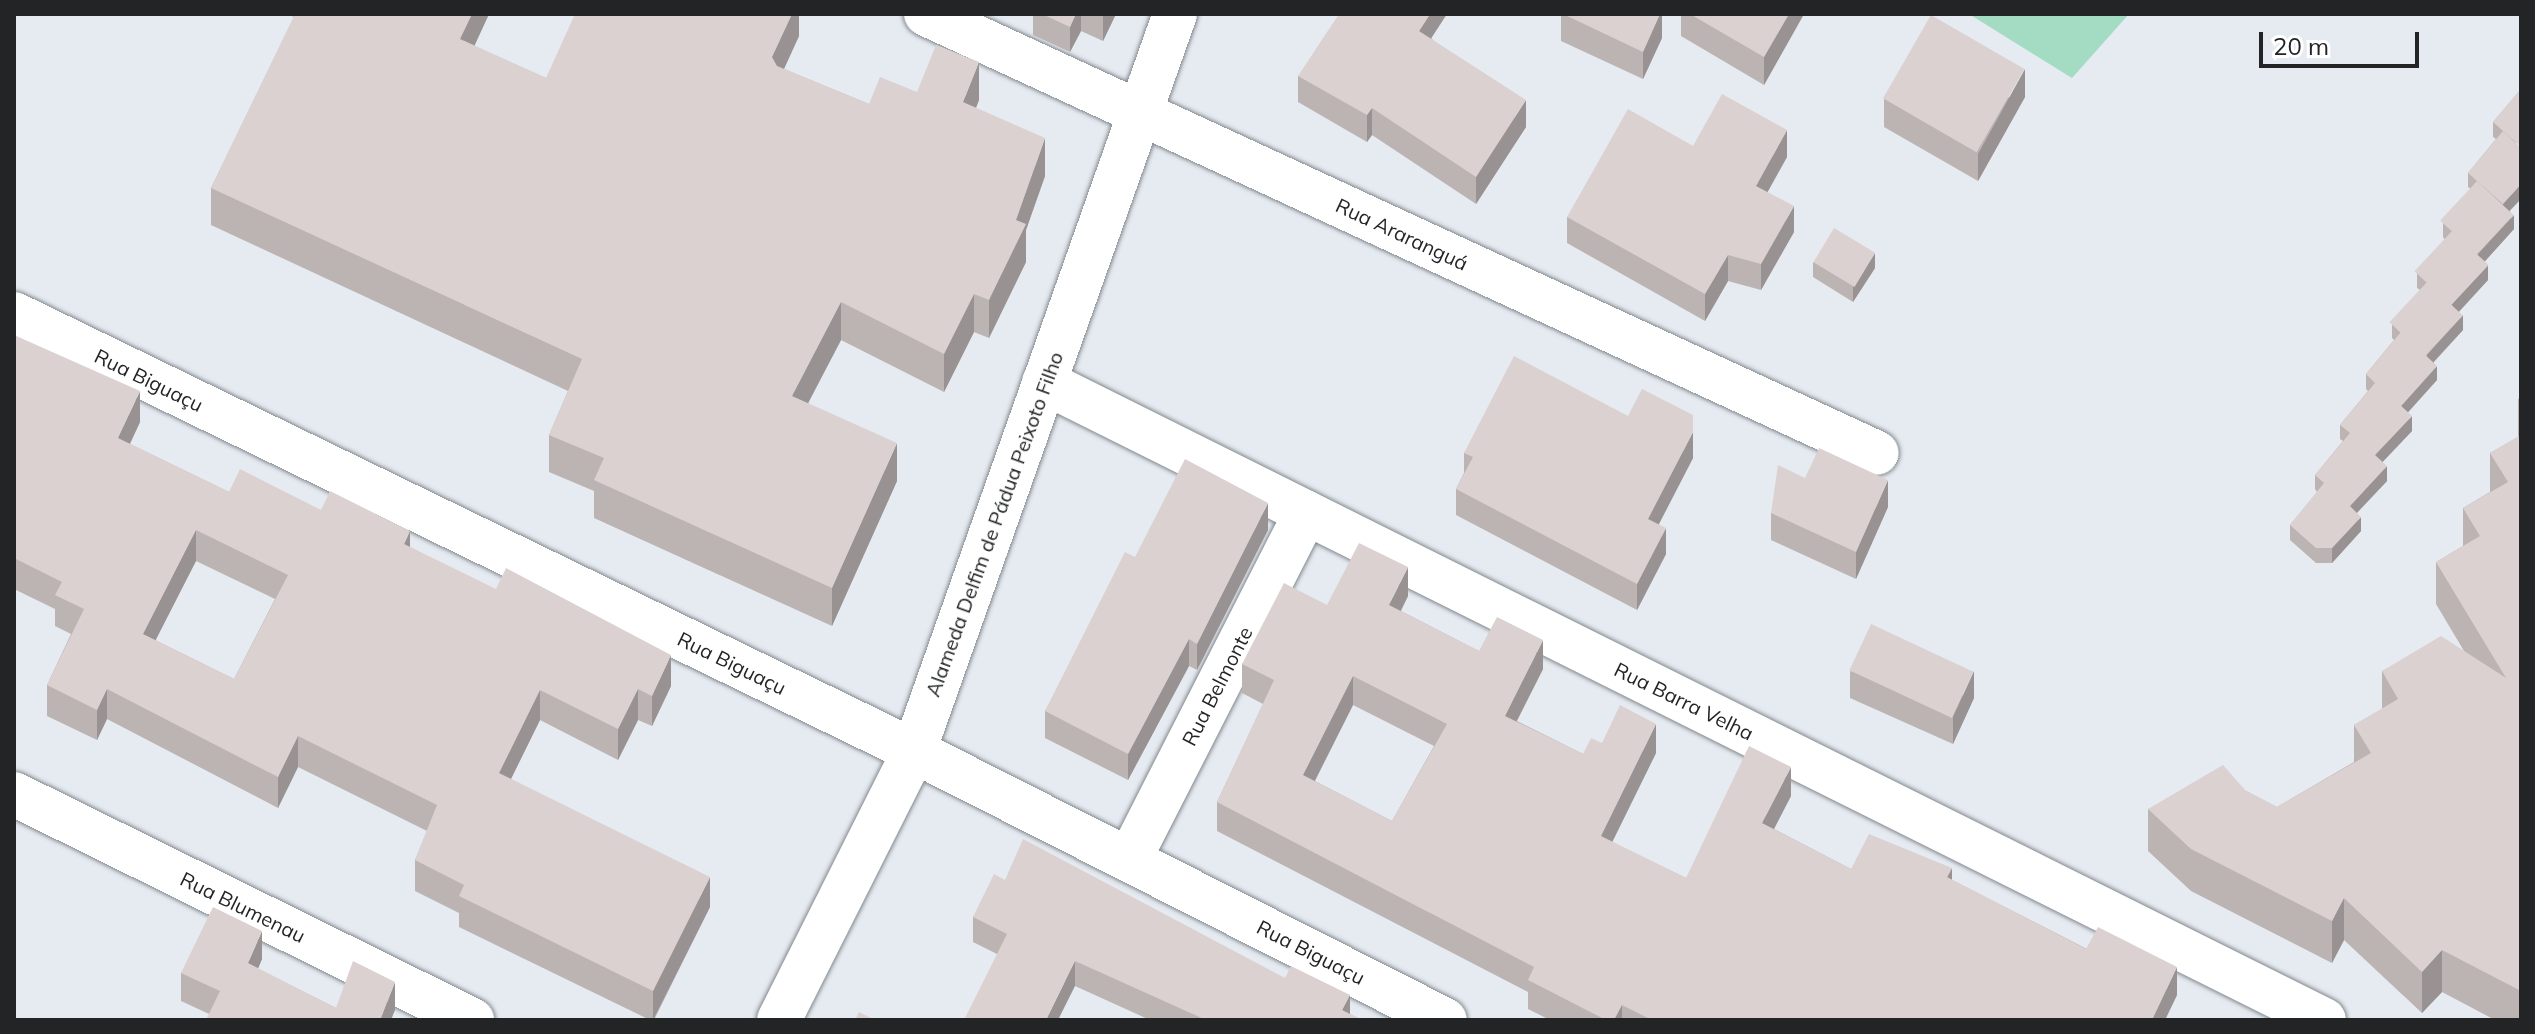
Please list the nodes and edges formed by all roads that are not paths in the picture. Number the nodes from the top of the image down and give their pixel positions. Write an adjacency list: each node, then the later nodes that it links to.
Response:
1 (926, 14): 3 (street, Rua Araranguá)
2 (1175, 14): 3 (street, Alameda Delfim de Pádua Peixoto Filho)
3 (1140, 112): 5 (street, Alameda Delfim de Pádua Peixoto Filho); 6 (street, Rua Araranguá)
4 (14, 314): 8 (street, Rua Biguaçu)
5 (1044, 382): 7 (street, Rua Barra Velha); 8 (street, Alameda Delfim de Pádua Peixoto Filho)
6 (1877, 453)
7 (1306, 512): 10 (street, Rua Belmonte); 14 (street, Rua Barra Velha)
8 (914, 751): 10 (street, Rua Biguaçu); 12 (street, Alameda Delfim de Pádua Peixoto Filho)
9 (14, 794): 11 (street, Rua Blumenau)
10 (1129, 860): 13 (street, Rua Biguaçu)
11 (472, 1020)
12 (779, 1020)
13 (1445, 1020)
14 (2324, 1020)

